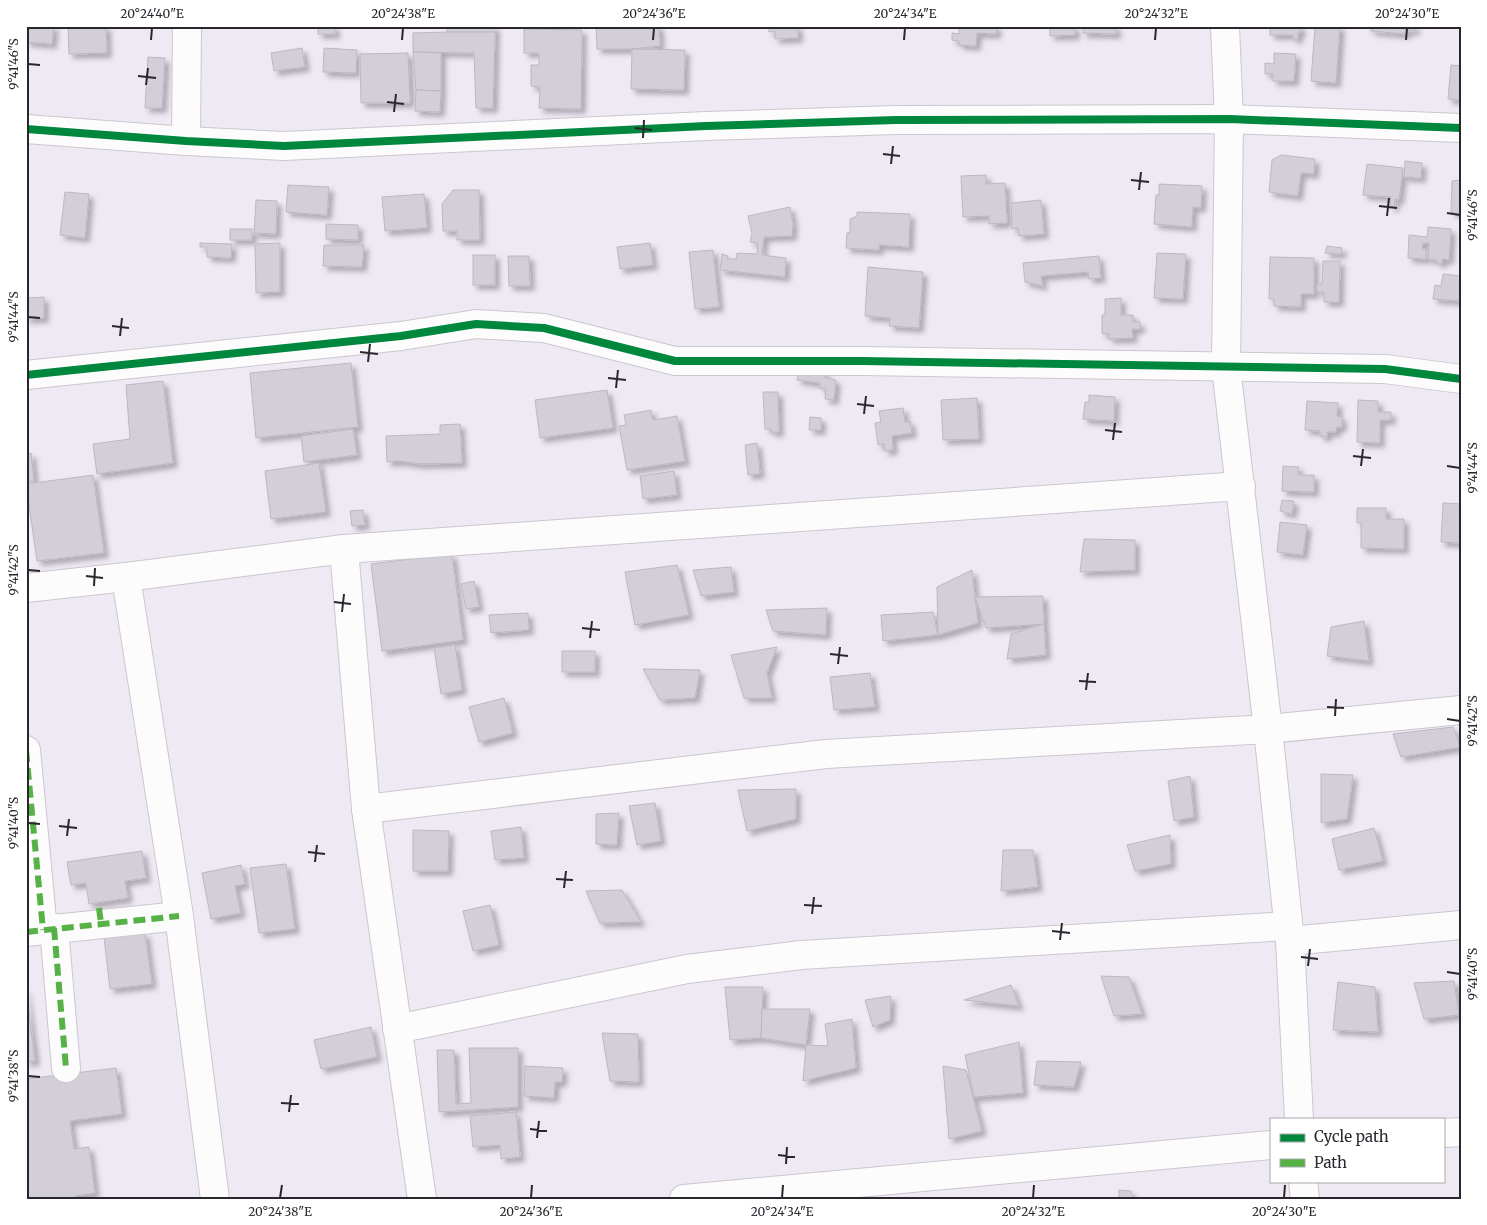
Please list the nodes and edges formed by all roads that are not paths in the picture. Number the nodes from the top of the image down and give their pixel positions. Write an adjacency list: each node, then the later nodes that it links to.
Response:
1 (187, 26): 6 (street)
2 (1225, 26): 3 (street)
3 (1229, 119): 4 (street); 6 (street); 7 (street)
4 (1461, 128)
5 (26, 129): 6 (street)
6 (186, 141)
7 (1226, 367): 8 (street); 9 (street); 10 (street)
8 (26, 375)
9 (1461, 379)
10 (1241, 486): 11 (street); 15 (street)
11 (344, 549): 12 (street); 17 (street)
12 (126, 577): 13 (street); 19 (street)
13 (26, 588)
14 (1461, 710): 15 (street)
15 (1268, 729): 17 (street); 22 (street)
16 (26, 750): 18 (street)
17 (366, 809): 23 (street)
18 (30, 823): 21 (street)
19 (178, 916): 21 (street); 30 (street)
20 (1461, 926): 22 (street)
21 (41, 930): 24 (street)
22 (1289, 934): 23 (street); 25 (street)
23 (397, 1029): 31 (street)
24 (66, 1068)
25 (1299, 1118)
26 (1461, 1132): 27 (street)
27 (1444, 1133)
28 (1270, 1145): 32 (street)
29 (1303, 1182): 33 (street)
30 (215, 1199)
31 (422, 1199)
32 (684, 1199)
33 (1304, 1199)

